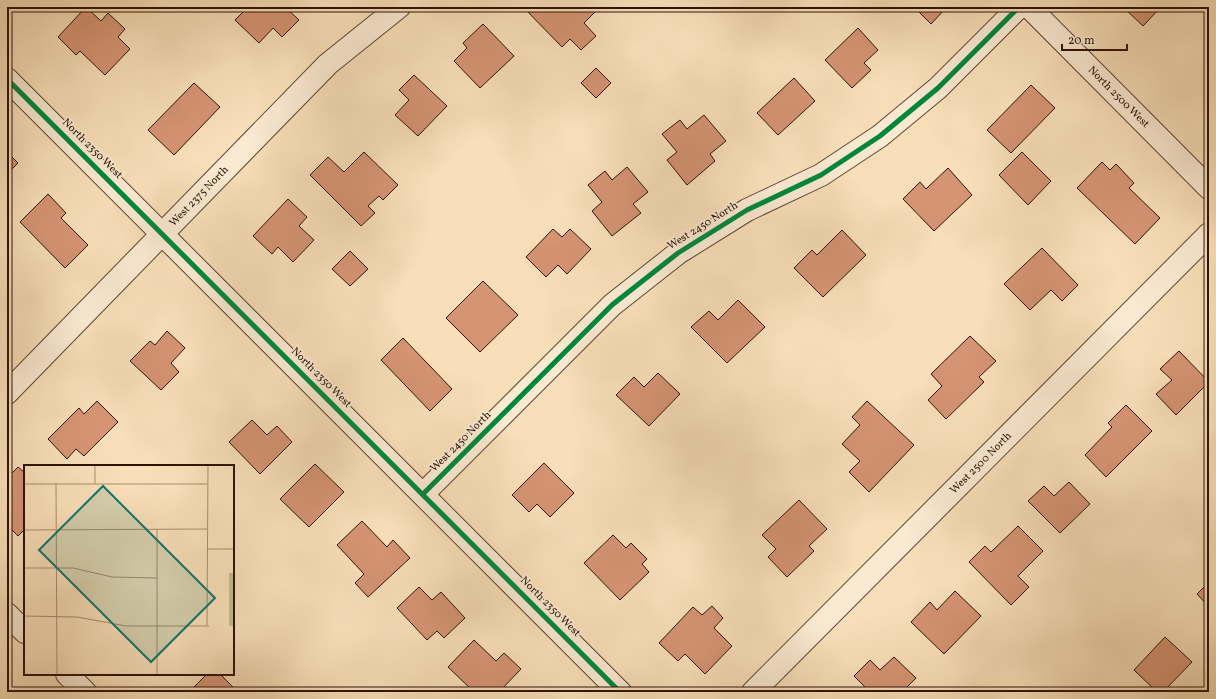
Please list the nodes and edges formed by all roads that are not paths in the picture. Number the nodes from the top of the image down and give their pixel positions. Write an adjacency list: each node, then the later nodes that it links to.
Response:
1 (398, 7): 6 (street, West 2375 North)
2 (1019, 7): 9 (street, West 2450 North)
3 (1029, 7): 5 (street, North 2500 West)
4 (7, 79): 6 (street, North 2350 West)
5 (1209, 188)
6 (162, 234): 8 (street, West 2375 North); 9 (street, North 2350 West)
7 (1209, 234): 15 (street, West 2500 North)
8 (7, 392)
9 (423, 494): 14 (street, North 2350 West)
10 (7, 614): 11 (street)
11 (24, 631)
12 (68, 675): 13 (street)
13 (85, 692)
14 (620, 692)
15 (753, 692)

